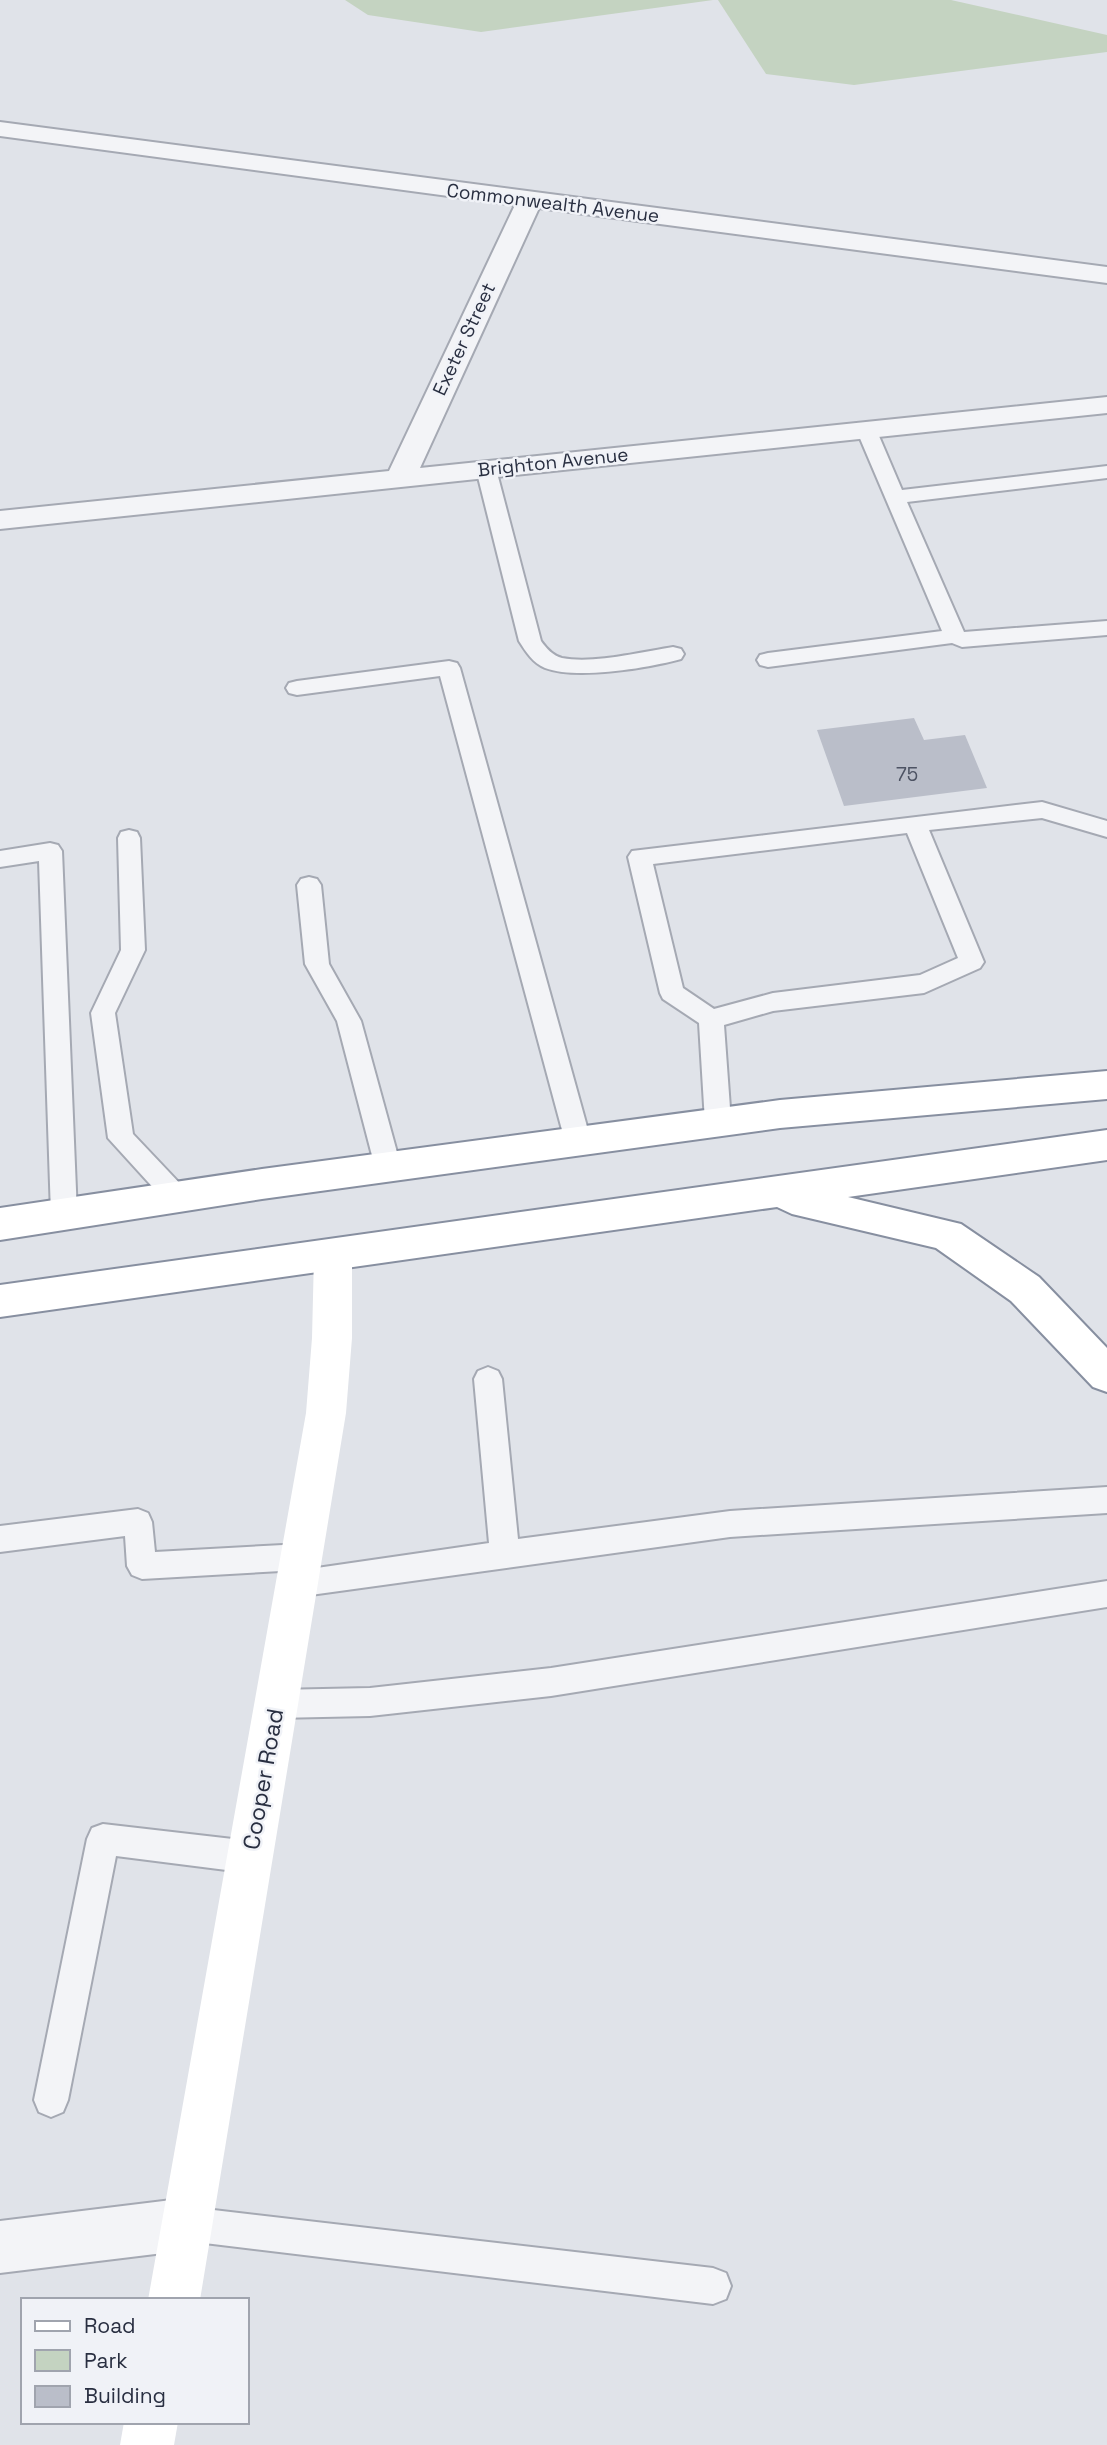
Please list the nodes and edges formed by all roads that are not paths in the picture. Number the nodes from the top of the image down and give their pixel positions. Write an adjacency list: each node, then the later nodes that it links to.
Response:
1 (0, 129): 2 (street, Commonwealth Avenue)
2 (530, 200): 3 (street, Commonwealth Avenue); 8 (street, Exeter Street)
3 (1107, 275)
4 (1107, 405): 5 (street, Brighton Avenue)
5 (866, 429): 6 (street, Brighton Avenue); 9 (lane)
6 (486, 470): 8 (street, Brighton Avenue); 13 (lane)
7 (1107, 472): 9 (lane)
8 (400, 479): 10 (street, Brighton Avenue)
9 (895, 497): 12 (lane)
10 (0, 520)
11 (1107, 628): 12 (lane)
12 (955, 636): 14 (lane)
13 (673, 654)
14 (768, 660)
15 (297, 688): 24 (lane)
16 (915, 824): 17 (lane); 21 (lane); 21 (lane)
17 (1107, 829)
18 (129, 838): 28 (lane)
19 (0, 859): 29 (lane)
20 (309, 885): 26 (lane)
21 (710, 1019): 23 (lane)
22 (1107, 1085): 23 (main road)
23 (718, 1122): 24 (main road)
24 (578, 1141): 26 (main road)
25 (1107, 1145): 27 (main road)
26 (388, 1167): 28 (main road)
27 (770, 1193): 31 (main road); 33 (main road)
28 (177, 1197): 29 (main road)
29 (64, 1214): 30 (main road)
30 (0, 1224)
31 (333, 1256): 32 (main road); 38 (main road, Cooper Road)
32 (0, 1301)
33 (1107, 1374)
34 (488, 1378): 37 (lane)
35 (1107, 1500): 37 (lane)
36 (0, 1539): 38 (lane)
37 (505, 1554): 38 (lane)
38 (299, 1571): 40 (main road, Cooper Road)
39 (1107, 1594): 40 (lane)
40 (276, 1704): 41 (main road, Cooper Road)
41 (250, 1857): 42 (lane); 43 (main road, Cooper Road)
42 (51, 2100)
43 (188, 2224): 44 (street); 45 (lane); 46 (main road, Cooper Road)
44 (0, 2247)
45 (713, 2286)
46 (174, 2298)
47 (151, 2424): 48 (main road)
48 (147, 2445)

